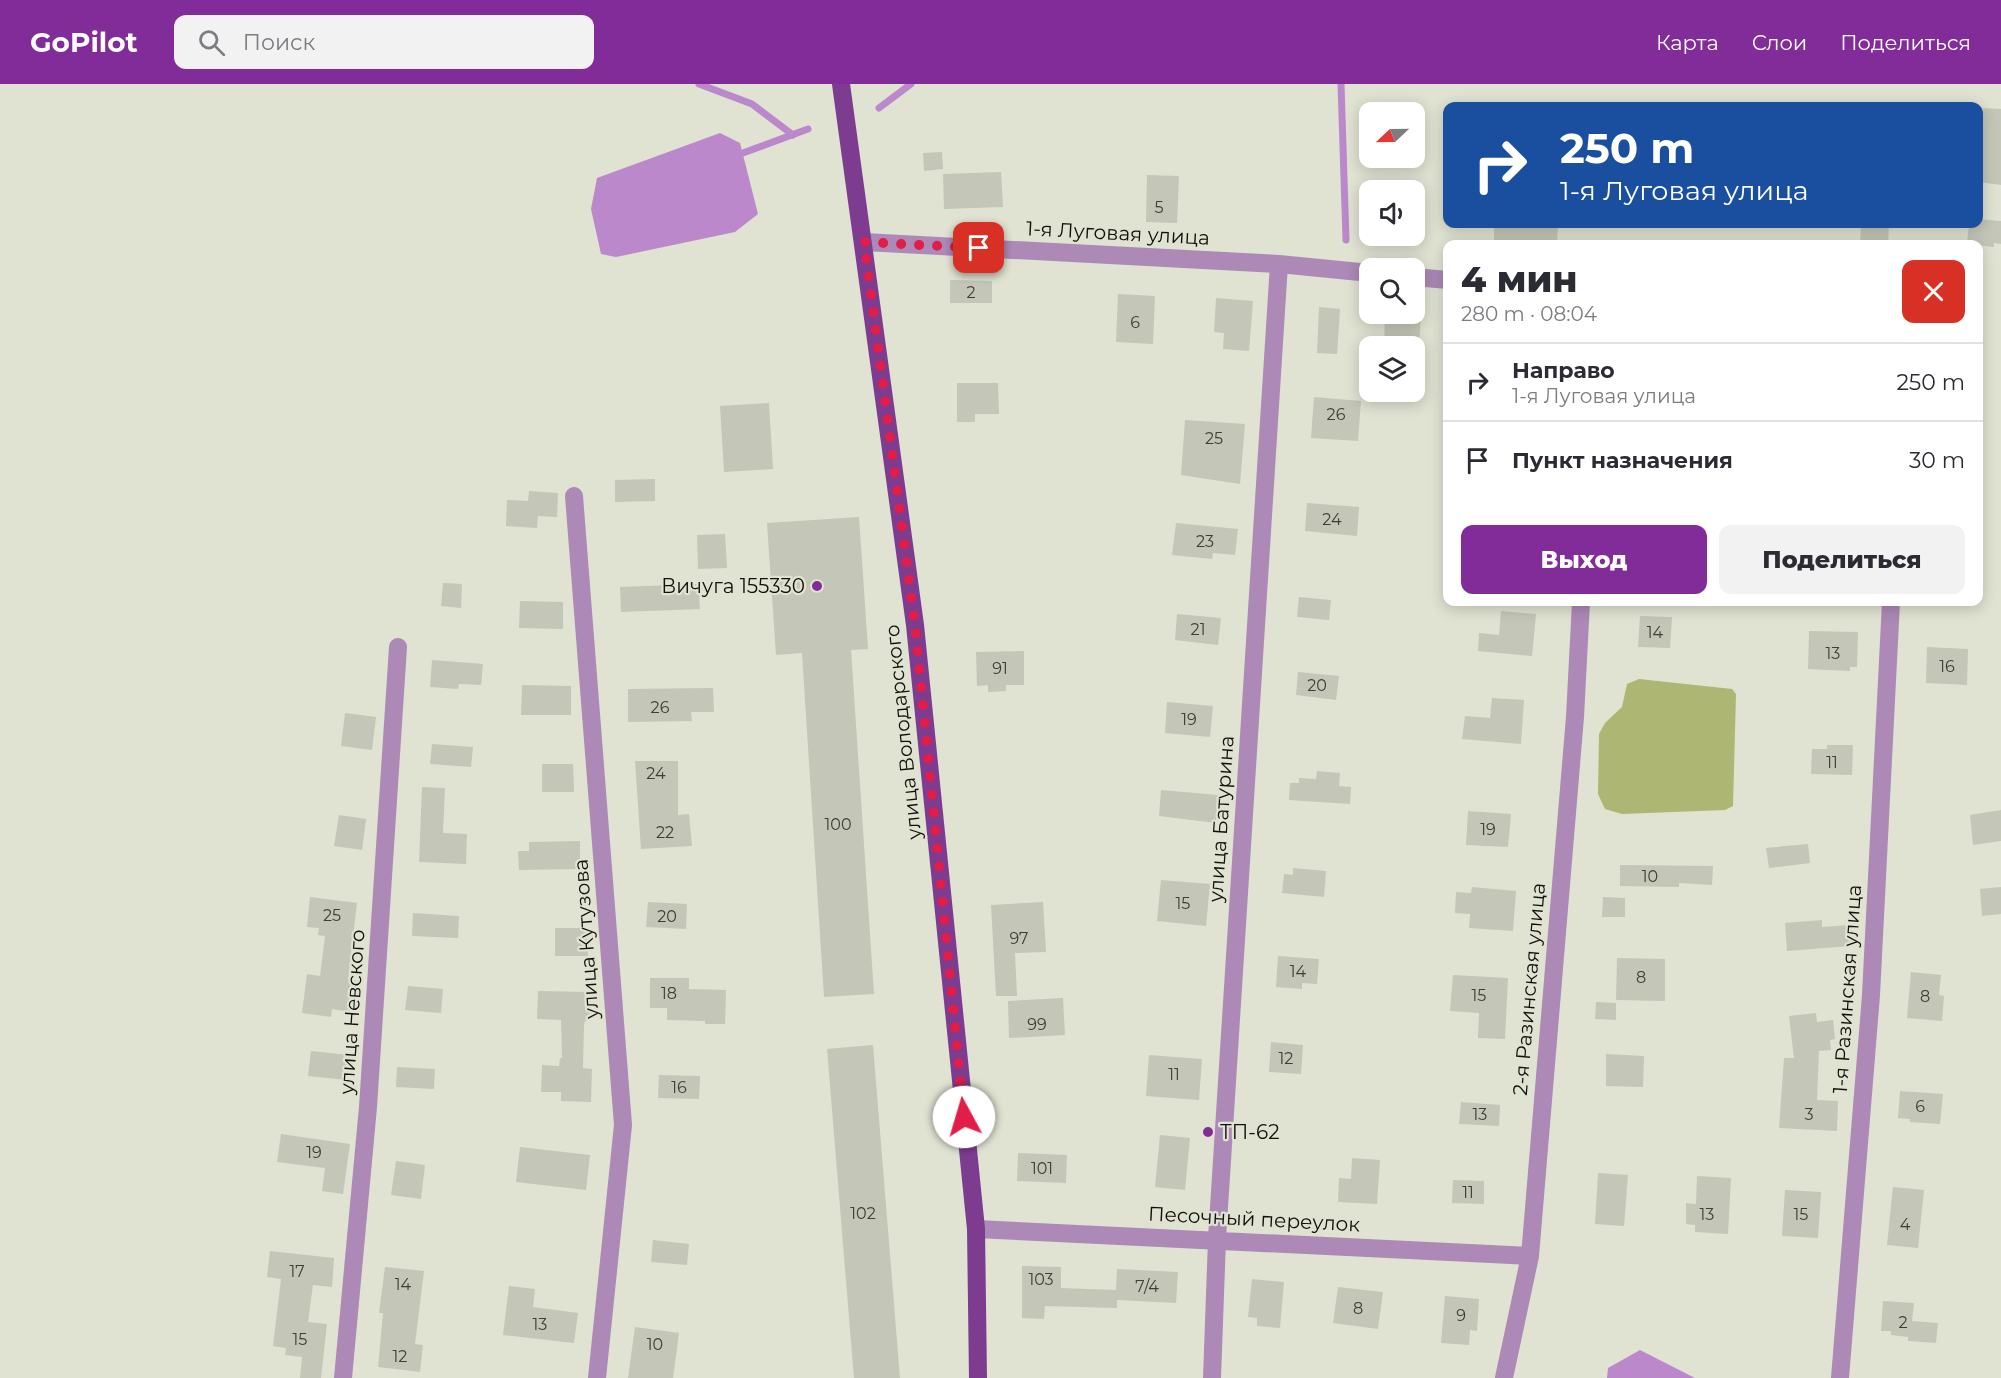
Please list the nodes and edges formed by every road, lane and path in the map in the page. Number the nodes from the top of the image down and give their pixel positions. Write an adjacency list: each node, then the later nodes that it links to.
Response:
1 (841, 84): 2 (main road, улица Володарского)
2 (864, 242): 3 (street, 1-я Луговая улица); 11 (main road, улица Володарского)
3 (1280, 264): 4 (street, 1-я Луговая улица); 12 (street, улица Батурина)
4 (1359, 272)
5 (1425, 278): 6 (street)
6 (1443, 280)
7 (574, 496): 15 (street, улица Кутузова)
8 (1581, 606): 13 (street, 2-я Разинская улица)
9 (1891, 606): 19 (street, 1-я Разинская улица)
10 (398, 647): 14 (street, улица Невского)
11 (976, 1229): 12 (street, Песочный переулок); 16 (main road, улица Володарского)
12 (1217, 1239): 13 (street, Песочный переулок); 17 (street, улица Батурина)
13 (1530, 1256): 18 (street, 2-я Разинская улица)
14 (343, 1378)
15 (597, 1378)
16 (978, 1378)
17 (1212, 1378)
18 (1504, 1378)
19 (1840, 1378)

